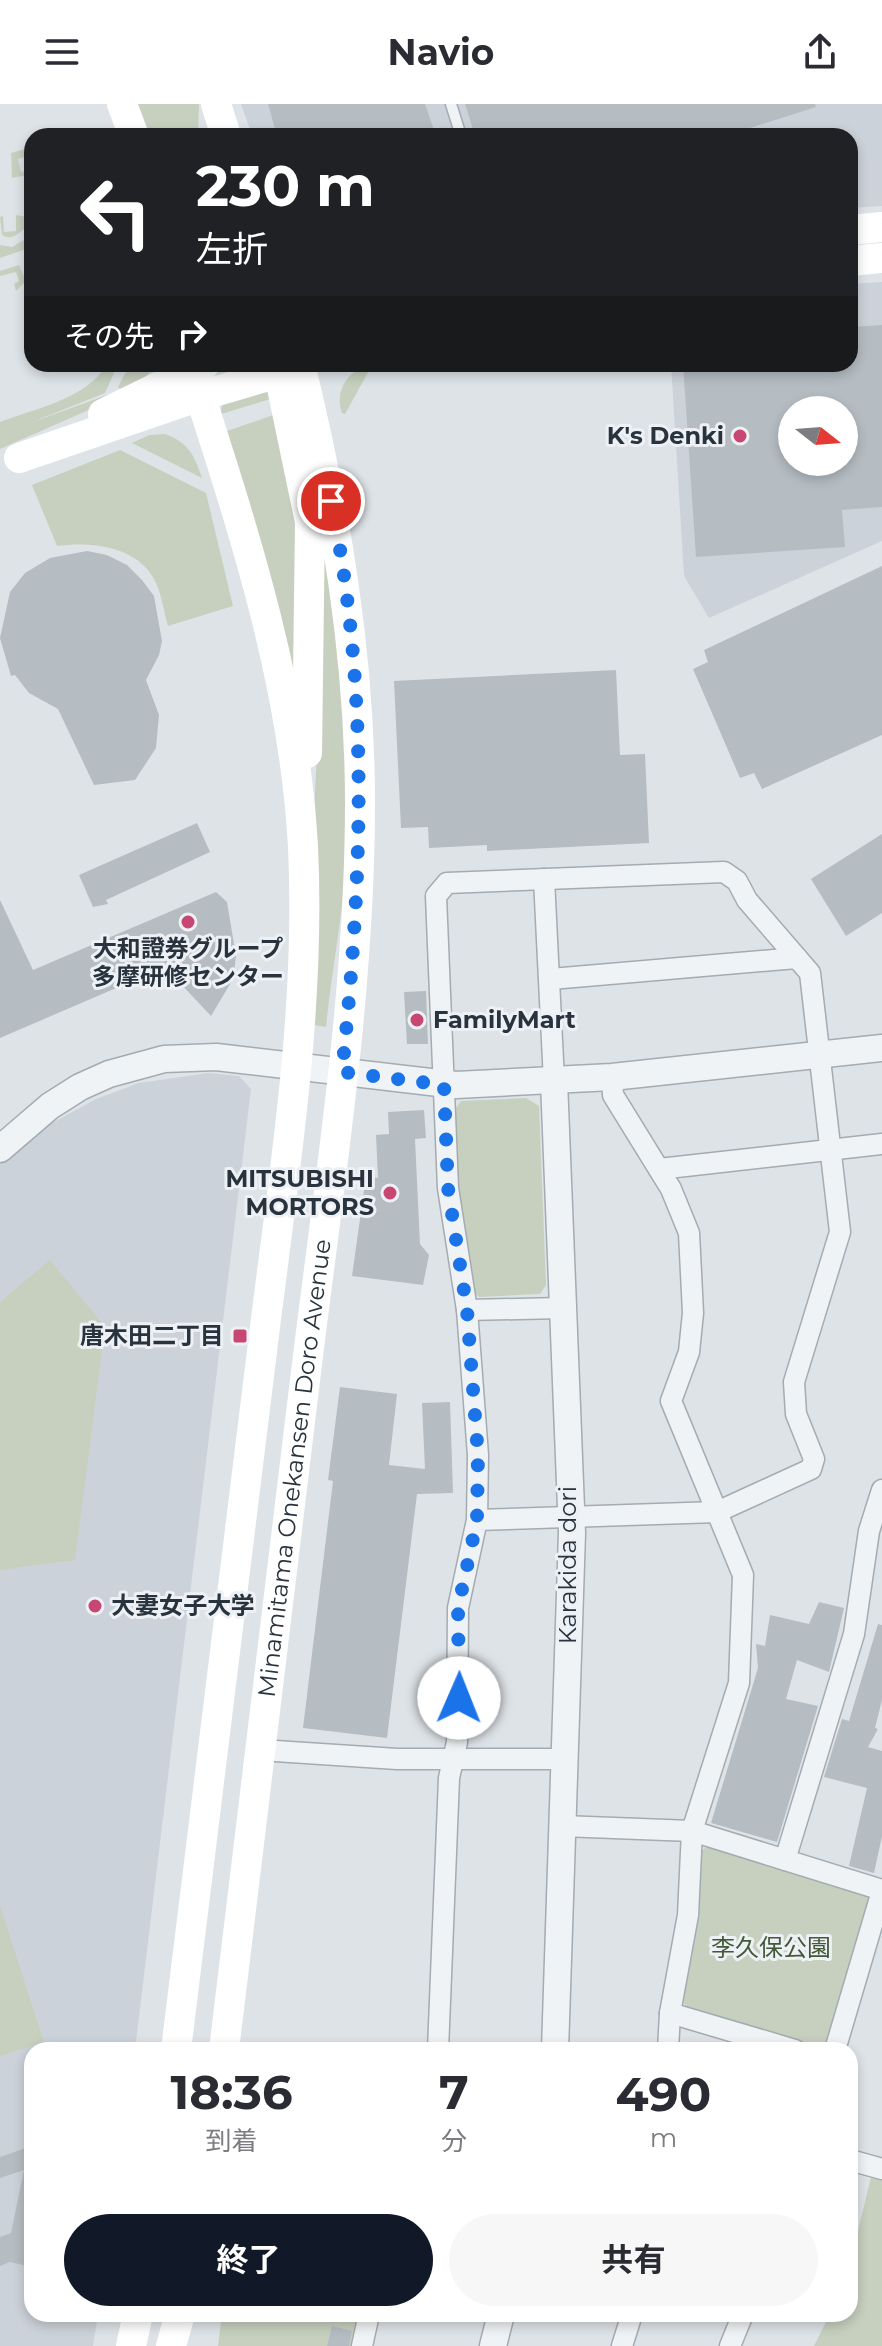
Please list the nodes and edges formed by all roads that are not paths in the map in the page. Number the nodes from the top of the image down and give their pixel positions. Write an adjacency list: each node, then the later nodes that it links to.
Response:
1 (108, 104): 4 (main road)
2 (122, 104): 5 (main road)
3 (451, 104): 6 (lane)
4 (115, 128)
5 (131, 128)
6 (458, 128)
7 (882, 227): 8 (main road)
8 (858, 229)
9 (882, 258): 10 (main road)
10 (858, 260)
11 (231, 372): 14 (main road)
12 (291, 372): 16 (main road)
13 (292, 372): 23 (main road, Minamitama Onekansen Doro Avenue)
14 (201, 375): 15 (main road); 16 (main road, Minamitama Onekansen Doro Avenue)
15 (9, 462)
16 (303, 847): 22 (main road, Minamitama Onekansen Doro Avenue)
17 (544, 879): 18 (street); 19 (street); 26 (street)
18 (797, 958): 19 (street); 21 (street)
19 (551, 979): 25 (street)
20 (882, 1048): 21 (street)
21 (819, 1055): 24 (street); 29 (street)
22 (297, 1067): 23 (street); 28 (street); 46 (main road, Minamitama Onekansen Doro Avenue)
23 (342, 1072): 26 (street); 38 (main road, Minamitama Onekansen Doro Avenue)
24 (612, 1077): 25 (street); 30 (street)
25 (554, 1081): 26 (street); 31 (street, Karakida dori)
26 (444, 1085): 32 (street)
27 (882, 1144): 29 (street)
28 (0, 1149)
29 (830, 1150): 30 (street); 34 (street)
30 (659, 1169): 34 (street)
31 (562, 1308): 32 (street); 35 (street, Karakida dori)
32 (467, 1310): 36 (street)
33 (882, 1490): 37 (street)
34 (717, 1512): 35 (street); 42 (street)
35 (571, 1516): 36 (street); 40 (street, Karakida dori)
36 (477, 1520): 39 (street)
37 (873, 1561): 43 (street)
38 (260, 1750): 39 (street); 47 (main road, Minamitama Onekansen Doro Avenue)
39 (453, 1758): 40 (street); 48 (street)
40 (564, 1759): 41 (street, Karakida dori)
41 (562, 1826): 42 (street); 49 (street, Karakida dori)
42 (692, 1831): 43 (street); 45 (street)
43 (785, 1860): 44 (street)
44 (882, 1890): 52 (street)
45 (670, 2013): 50 (street); 51 (street)
46 (177, 2042)
47 (225, 2042)
48 (438, 2042)
49 (555, 2042)
50 (668, 2042)
51 (768, 2042)
52 (837, 2042)
53 (858, 2162): 54 (street)
54 (882, 2169)
55 (136, 2322): 62 (main road)
56 (178, 2322): 63 (main road)
57 (191, 2322): 64 (main road)
58 (367, 2322): 65 (street)
59 (499, 2322): 66 (street)
60 (630, 2322): 67 (street)
61 (740, 2322): 68 (street)
62 (131, 2346)
63 (171, 2346)
64 (188, 2346)
65 (362, 2346)
66 (493, 2346)
67 (622, 2346)
68 (730, 2346)

